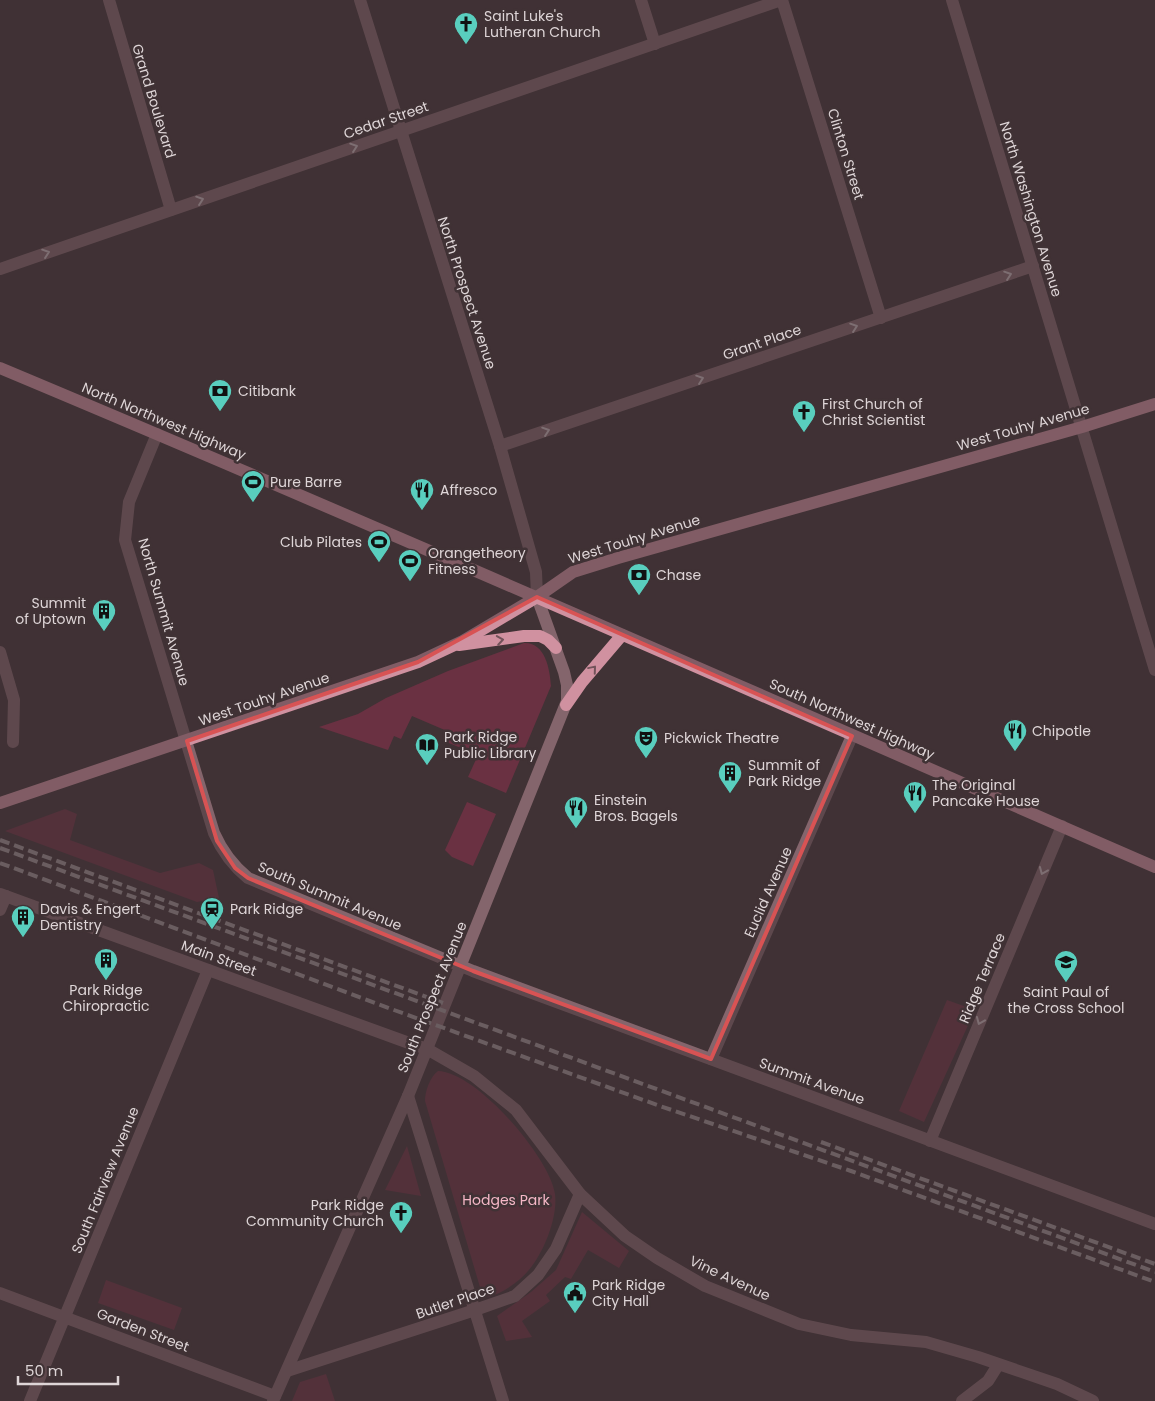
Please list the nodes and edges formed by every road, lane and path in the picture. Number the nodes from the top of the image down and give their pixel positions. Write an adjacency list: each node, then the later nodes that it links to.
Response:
1 (109, 0): 8 (street, Grand Boulevard)
2 (360, 0): 7 (street, North Prospect Avenue)
3 (641, 0): 6 (street)
4 (782, 0): 6 (street, Cedar Street); 11 (street, Clinton Street)
5 (952, 0): 9 (street, North Washington Avenue)
6 (655, 44): 7 (street, Cedar Street)
7 (400, 132): 8 (street, Cedar Street, one-way to 7); 16 (street, North Prospect Avenue)
8 (171, 210): 10 (street, Cedar Street, one-way to 8)
9 (1033, 266): 11 (street, Grant Place, one-way to 9); 14 (street, North Washington Avenue)
10 (0, 268)
11 (881, 318): 16 (street, Grant Place, one-way to 11)
12 (0, 368): 15 (main road, North Northwest Highway)
13 (1155, 404): 14 (main road, West Touhy Avenue)
14 (1082, 427): 17 (main road, West Touhy Avenue); 22 (street, North Washington Avenue)
15 (157, 434): 17 (main road, North Northwest Highway); 25 (street, North Summit Avenue)
16 (500, 446): 17 (street, North Prospect Avenue)
17 (537, 597): 18 (main road, South Northwest Highway); 19 (main road, West Touhy Avenue); 20 (street, South Prospect Avenue)
18 (622, 635): 23 (main road, one-way to 18); 24 (main road, South Northwest Highway)
19 (451, 646): 20 (main road, one-way to 20); 25 (main road, West Touhy Avenue)
20 (556, 648): 23 (street, South Prospect Avenue)
21 (0, 652): 26 (street)
22 (1155, 670)
23 (566, 705): 32 (street, South Prospect Avenue)
24 (852, 736): 28 (main road, South Northwest Highway); 35 (street, Euclid Avenue)
25 (186, 741): 27 (main road, West Touhy Avenue); 32 (street, South Summit Avenue)
26 (13, 742)
27 (3, 799)
28 (1062, 826): 29 (main road, South Northwest Highway); 37 (street, Ridge Terrace, one-way to 37)
29 (1155, 867)
30 (3, 895): 31 (street); 33 (street, Main Street)
31 (0, 910)
32 (460, 966): 34 (street, South Prospect Avenue); 35 (street, Summit Avenue)
33 (208, 970): 34 (street, Main Street); 42 (street, South Fairview Avenue)
34 (427, 1049): 36 (street, South Prospect Avenue); 38 (street, Vine Avenue)
35 (712, 1059): 37 (street, Summit Avenue)
36 (408, 1096): 41 (street); 44 (street, South Prospect Avenue)
37 (930, 1141): 39 (street, Summit Avenue)
38 (580, 1194): 41 (street, Butler Place); 43 (street, Vine Avenue)
39 (1155, 1224)
40 (0, 1293): 42 (street, Garden Street)
41 (475, 1310): 44 (street, Butler Place); 47 (street)
42 (65, 1316): 45 (street, Garden Street); 46 (street, South Fairview Avenue)
43 (998, 1365): 48 (street); 49 (street, Vine Avenue)
44 (287, 1371): 45 (street, South Prospect Avenue)
45 (274, 1398)
46 (30, 1401)
47 (503, 1401)
48 (962, 1401)
49 (1093, 1401)

